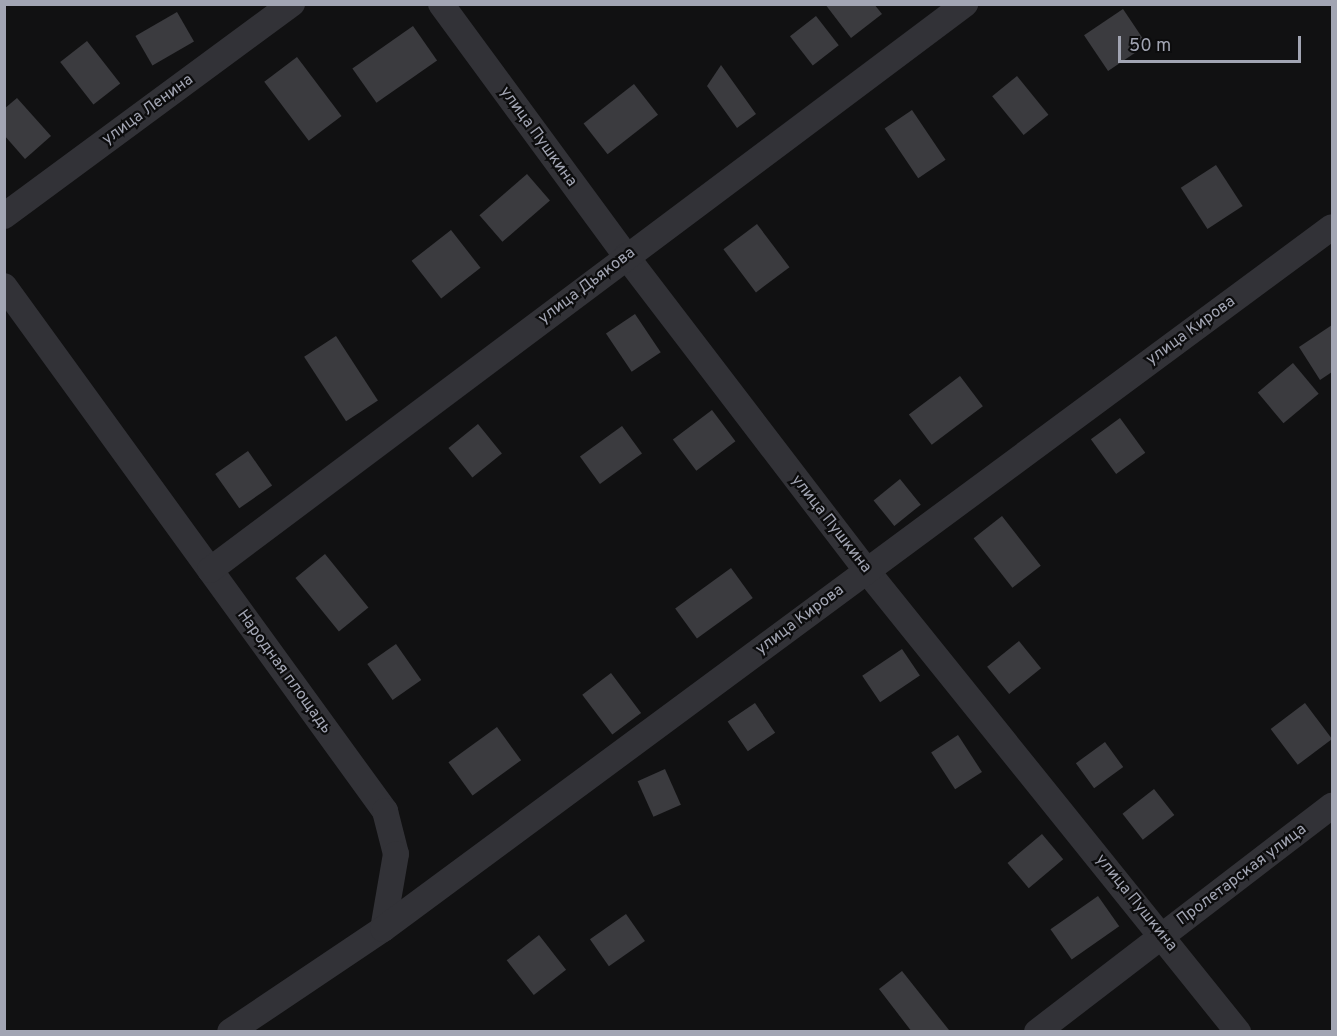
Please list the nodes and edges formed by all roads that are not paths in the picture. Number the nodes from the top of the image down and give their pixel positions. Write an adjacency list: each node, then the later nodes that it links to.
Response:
1 (292, 4): 4 (street, улица Ленина)
2 (441, 4): 6 (street, улица Пушкина)
3 (965, 4): 6 (street, улица Дьякова)
4 (4, 216)
5 (1332, 227): 9 (street, улица Кирова)
6 (626, 256): 8 (street, улица Дьякова); 9 (street, улица Пушкина)
7 (4, 286): 8 (street, Народная площадь)
8 (210, 570): 11 (street, Народная площадь)
9 (867, 571): 11 (street, улица Кирова); 12 (street, улица Пушкина)
10 (1332, 806): 12 (street, Пролетарская улица)
11 (383, 929): 13 (street)
12 (1163, 936): 14 (street, Пролетарская улица); 15 (street, улица Пушкина)
13 (230, 1032)
14 (1037, 1032)
15 (1238, 1032)

